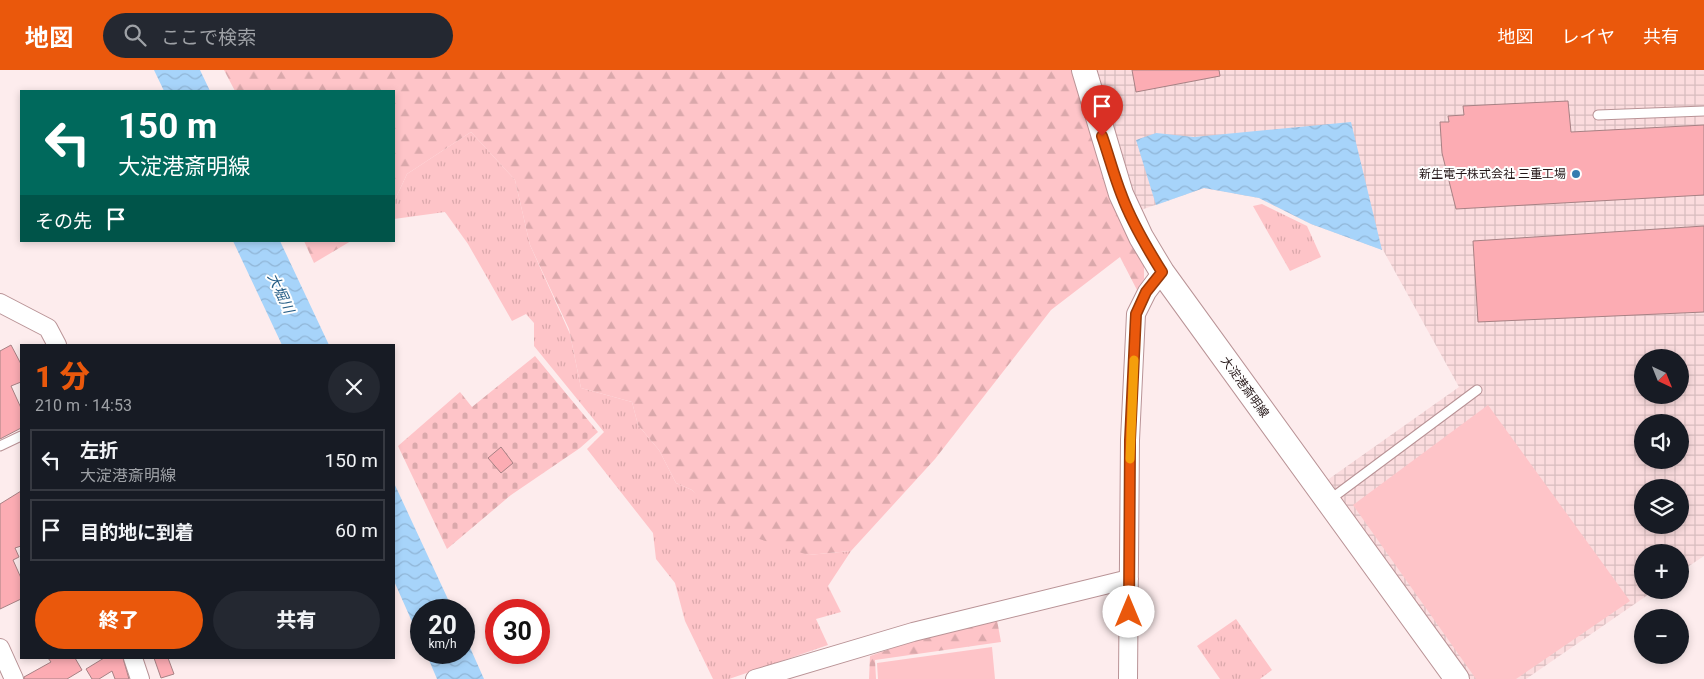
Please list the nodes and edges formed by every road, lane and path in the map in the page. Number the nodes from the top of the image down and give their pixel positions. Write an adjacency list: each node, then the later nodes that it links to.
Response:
1 (1084, 70): 4 (main road, 大淀港斎明線)
2 (1704, 111): 3 (lane)
3 (1598, 114)
4 (1162, 272): 10 (main road, 大淀港斎明線); 11 (street)
5 (0, 303): 6 (street)
6 (56, 344)
7 (1477, 390): 10 (lane)
8 (20, 436): 9 (lane)
9 (0, 446)
10 (1328, 502): 18 (main road, 大淀港斎明線)
11 (1129, 579): 16 (street); 17 (street)
12 (1, 655): 14 (street)
13 (133, 659): 15 (street)
14 (14, 679)
15 (140, 679)
16 (755, 679)
17 (1128, 679)
18 (1457, 679)

